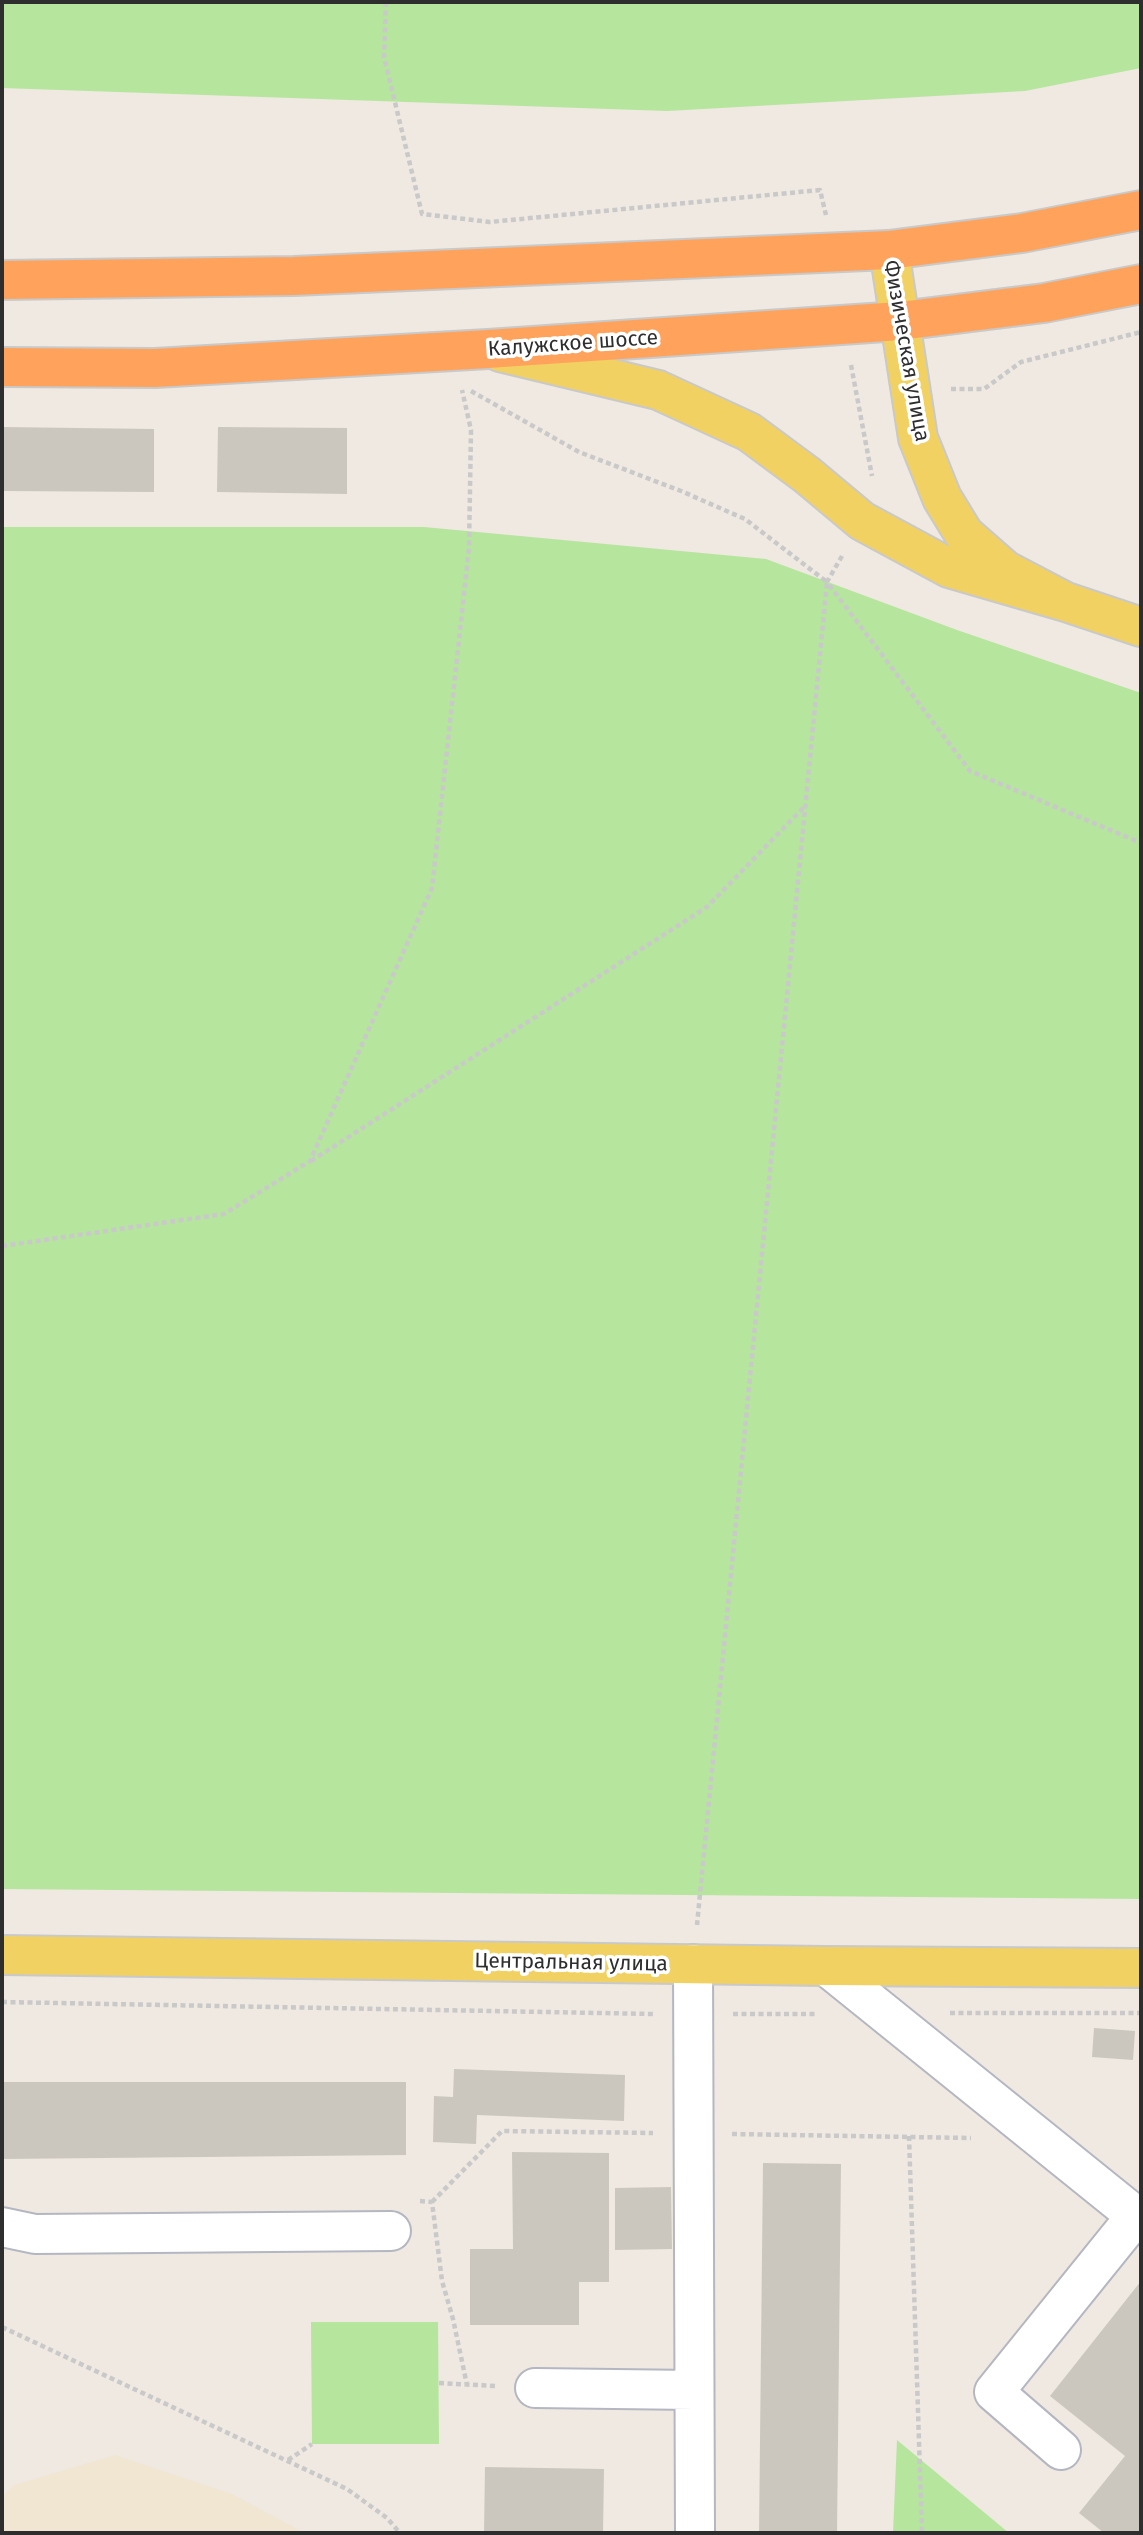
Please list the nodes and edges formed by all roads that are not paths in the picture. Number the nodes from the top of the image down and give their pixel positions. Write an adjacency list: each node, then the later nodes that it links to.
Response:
1 (1141, 211): 2 (highway)
2 (889, 250): 3 (highway); 5 (main road, Физическая улица)
3 (2, 280)
4 (1141, 285): 5 (highway, Калужское шоссе)
5 (900, 321): 6 (highway, Калужское шоссе); 8 (main road, Физическая улица)
6 (488, 349): 7 (highway, Калужское шоссе); 8 (main road)
7 (2, 367)
8 (1066, 602): 9 (main road, Физическая улица)
9 (1141, 627)
10 (2, 1955): 11 (main road, Центральная улица)
11 (693, 1964): 12 (main road, Центральная улица); 17 (lane)
12 (826, 1966): 13 (main road, Центральная улица); 18 (lane)
13 (1141, 1968)
14 (2, 2227): 15 (lane)
15 (391, 2231)
16 (535, 2388): 17 (lane)
17 (694, 2390): 19 (lane)
18 (1060, 2449)
19 (695, 2533)

